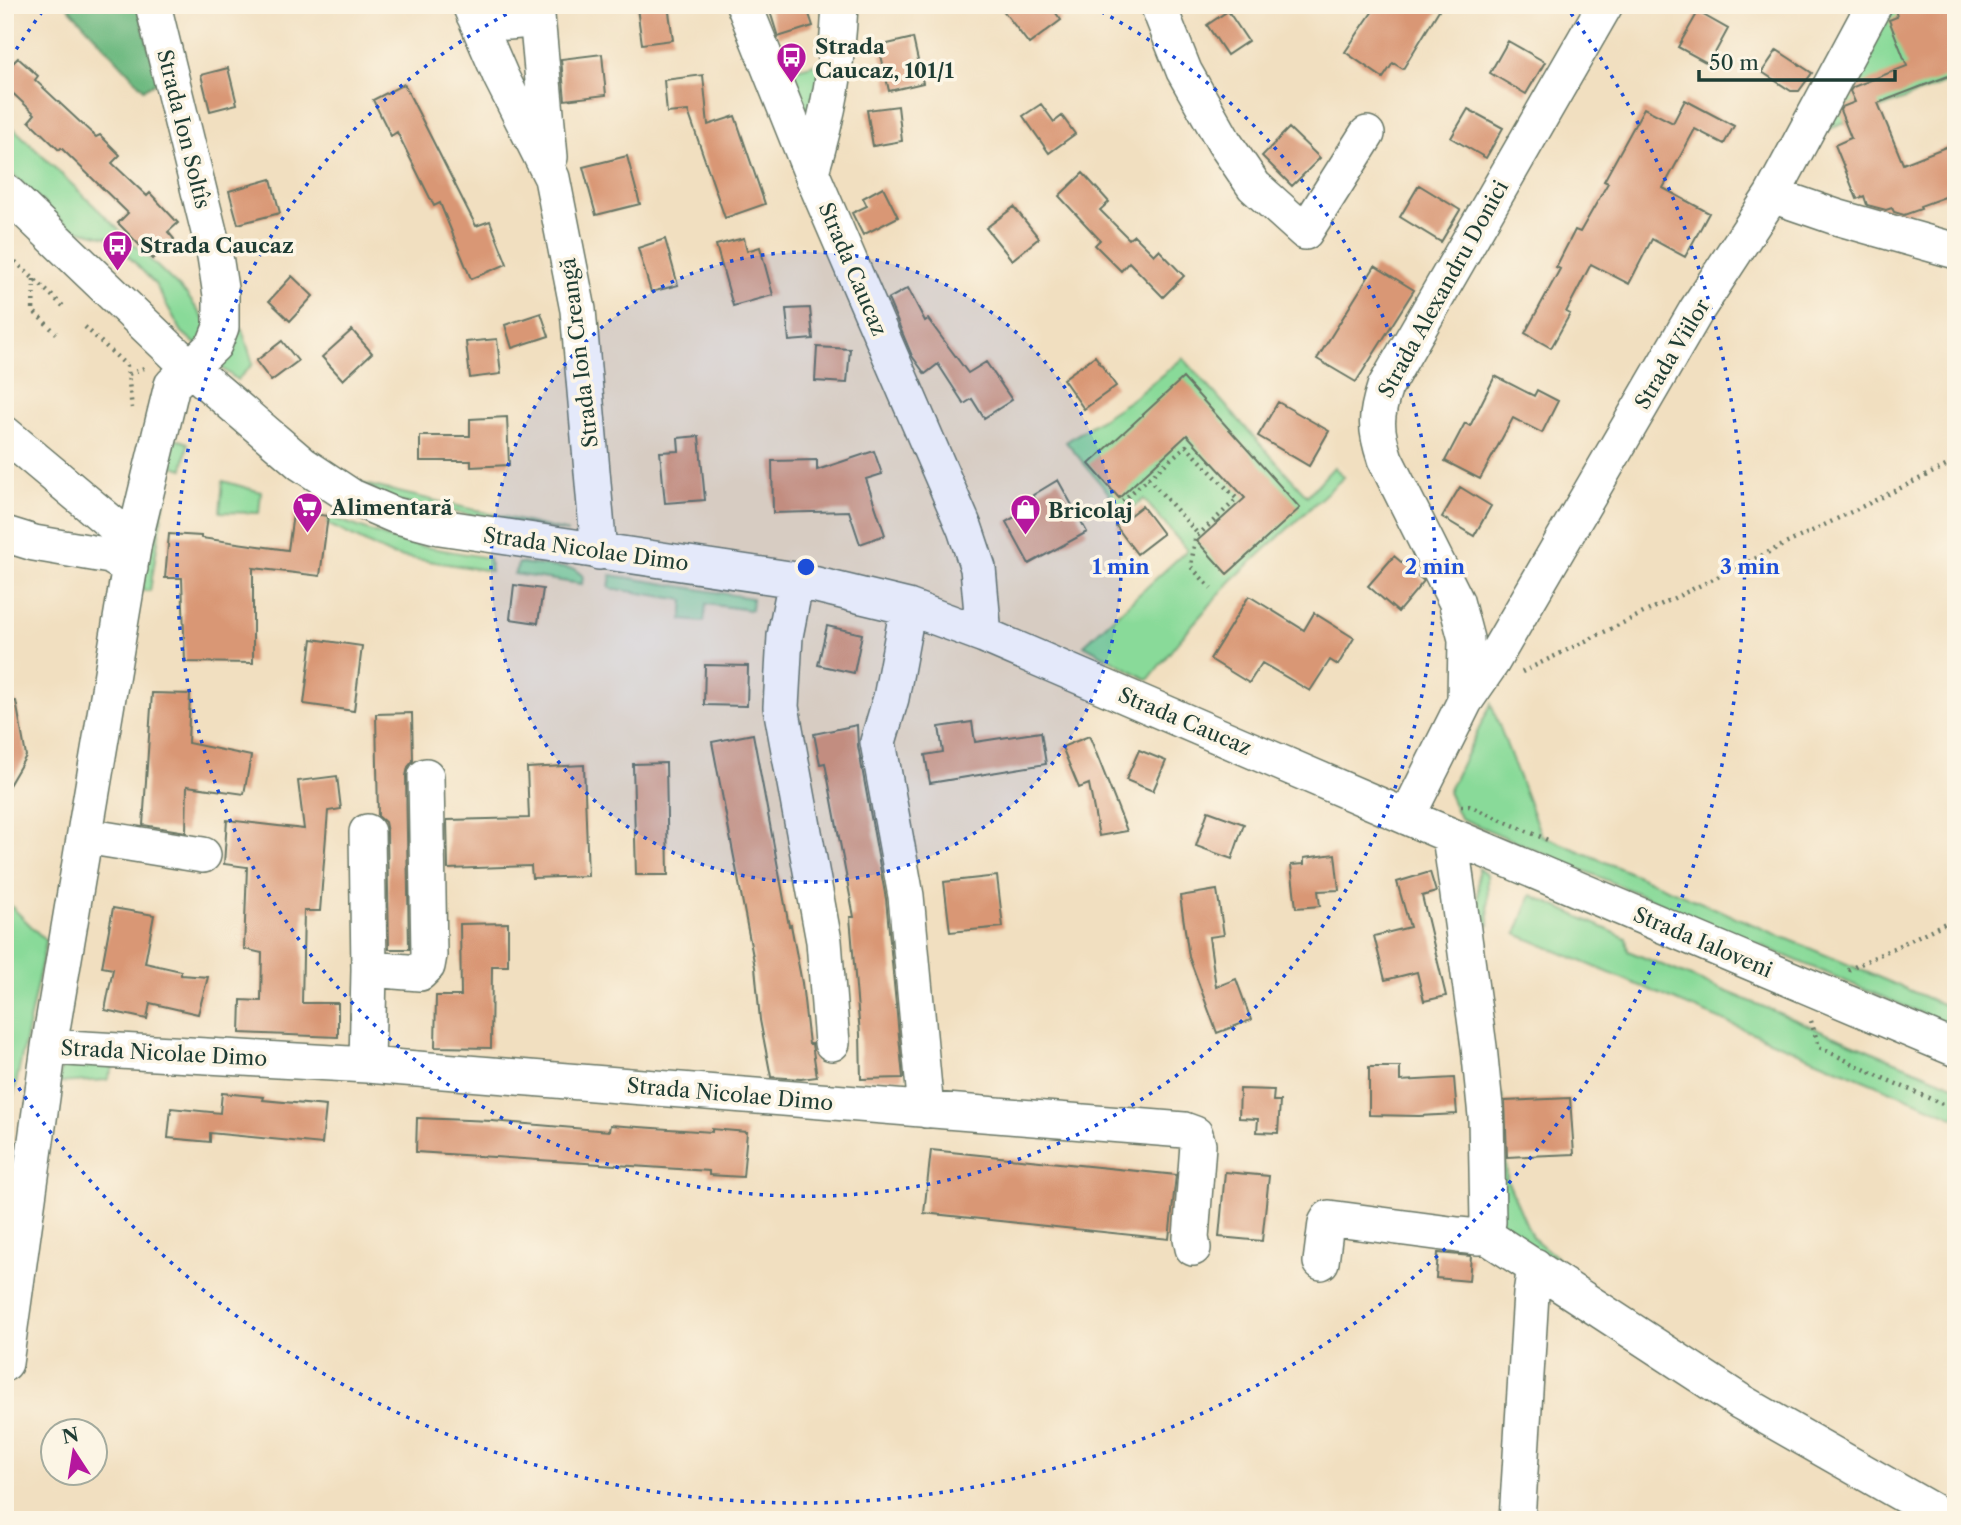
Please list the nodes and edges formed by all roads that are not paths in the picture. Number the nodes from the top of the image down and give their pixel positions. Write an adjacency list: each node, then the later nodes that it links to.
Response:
1 (153, 5): 15 (street, Strada Ion Soltîs)
2 (744, 5): 10 (street, Strada Caucaz)
3 (840, 5): 10 (street)
4 (1158, 5): 9 (street)
5 (1605, 5): 23 (street, Strada Alexandru Donici)
6 (1874, 5): 13 (street, Strada Viilor)
7 (472, 10): 8 (street); 11 (street, Strada Ion Creangă)
8 (536, 11): 11 (street)
9 (1367, 134)
10 (811, 172): 22 (street, Strada Caucaz)
11 (552, 178): 18 (street, Strada Ion Creangă)
12 (5, 191): 15 (street, Strada Nicolae Dimo)
13 (1772, 195): 14 (street); 23 (street, Strada Viilor)
14 (1956, 251)
15 (189, 367): 18 (street, Strada Nicolae Dimo); 19 (street, Strada Nicolae Dimo)
16 (5, 433): 19 (street)
17 (5, 534): 19 (street)
18 (600, 552): 20 (street, Strada Nicolae Dimo)
19 (132, 555): 28 (street, Strada Nicolae Dimo)
20 (796, 580): 21 (street, Strada Nicolae Dimo); 31 (street)
21 (908, 607): 22 (street, Strada Nicolae Dimo); 35 (street)
22 (985, 635): 25 (street, Strada Caucaz)
23 (1465, 701): 25 (street, Strada Alexandru Donici)
24 (426, 776): 30 (street)
25 (1407, 817): 27 (street, Strada Caucaz)
26 (367, 832): 30 (street)
27 (1450, 835): 33 (street, Strada Ialoveni); 36 (street)
28 (85, 836): 29 (street); 32 (street, Strada Nicolae Dimo)
29 (203, 855)
30 (369, 969): 34 (street)
31 (832, 1043)
32 (49, 1047): 34 (street, Strada Nicolae Dimo); 40 (street)
33 (1956, 1049)
34 (367, 1065): 35 (street, Strada Nicolae Dimo)
35 (926, 1110): 37 (street)
36 (1485, 1235): 38 (street); 39 (street)
37 (1193, 1248)
38 (1321, 1262)
39 (1535, 1266): 41 (street); 42 (street)
40 (5, 1363)
41 (1517, 1520)
42 (1948, 1520)

